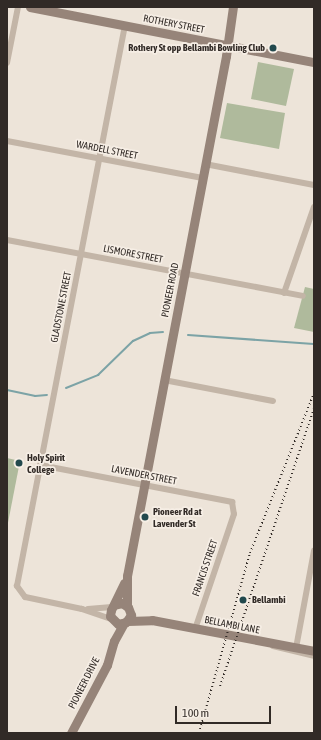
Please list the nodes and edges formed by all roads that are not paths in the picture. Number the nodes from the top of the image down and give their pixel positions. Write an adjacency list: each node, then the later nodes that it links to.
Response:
1 (18, 7): 7 (street)
2 (30, 7): 4 (main road, ROTHERY STREET)
3 (233, 7): 5 (main road, PIONEER ROAD)
4 (125, 25): 5 (main road, ROTHERY STREET); 9 (street, GLADSTONE STREET)
5 (228, 45): 6 (main road, ROTHERY STREET); 10 (main road, PIONEER ROAD)
6 (314, 62)
7 (7, 63)
8 (7, 141): 9 (street, WARDELL STREET)
9 (100, 159): 11 (street, WARDELL STREET); 15 (street, GLADSTONE STREET)
10 (206, 164): 11 (main road, PIONEER ROAD); 12 (street)
11 (203, 178): 16 (main road, PIONEER ROAD)
12 (314, 185)
13 (314, 207): 17 (street)
14 (7, 240): 15 (street, LISMORE STREET)
15 (82, 254): 16 (street, LISMORE STREET); 21 (street, GLADSTONE STREET)
16 (184, 274): 17 (street, LISMORE STREET); 19 (main road, PIONEER ROAD)
17 (284, 293): 18 (street, LISMORE STREET)
18 (303, 296)
19 (164, 380): 20 (street); 22 (main road, PIONEER ROAD)
20 (272, 401)
21 (40, 465): 22 (street, LAVENDER STREET); 28 (street, GLADSTONE STREET)
22 (144, 485): 23 (street, LAVENDER STREET); 25 (main road, PIONEER ROAD)
23 (234, 514): 32 (street, FRANCIS STREET)
24 (314, 551): 35 (street)
25 (127, 576): 26 (main road, PIONEER ROAD); 27 (main road, PIONEER ROAD)
26 (113, 606): 27 (main road); 28 (street); 29 (main road, PIONEER ROAD)
27 (128, 607): 30 (main road, BELLAMBI LANE); 31 (main road, PIONEER ROAD)
28 (82, 609): 29 (street)
29 (112, 620): 31 (main road); 33 (main road, PIONEER DRIVE)
30 (152, 620): 31 (main road, BELLAMBI LANE); 32 (main road, BELLAMBI LANE)
31 (126, 622): 33 (main road, PIONEER DRIVE)
32 (195, 629): 34 (main road, BELLAMBI LANE)
33 (114, 641): 37 (main road, PIONEER DRIVE)
34 (260, 641): 35 (main road, BELLAMBI LANE); 36 (street)
35 (296, 648): 36 (main road, BELLAMBI LANE)
36 (312, 652)
37 (71, 733)

